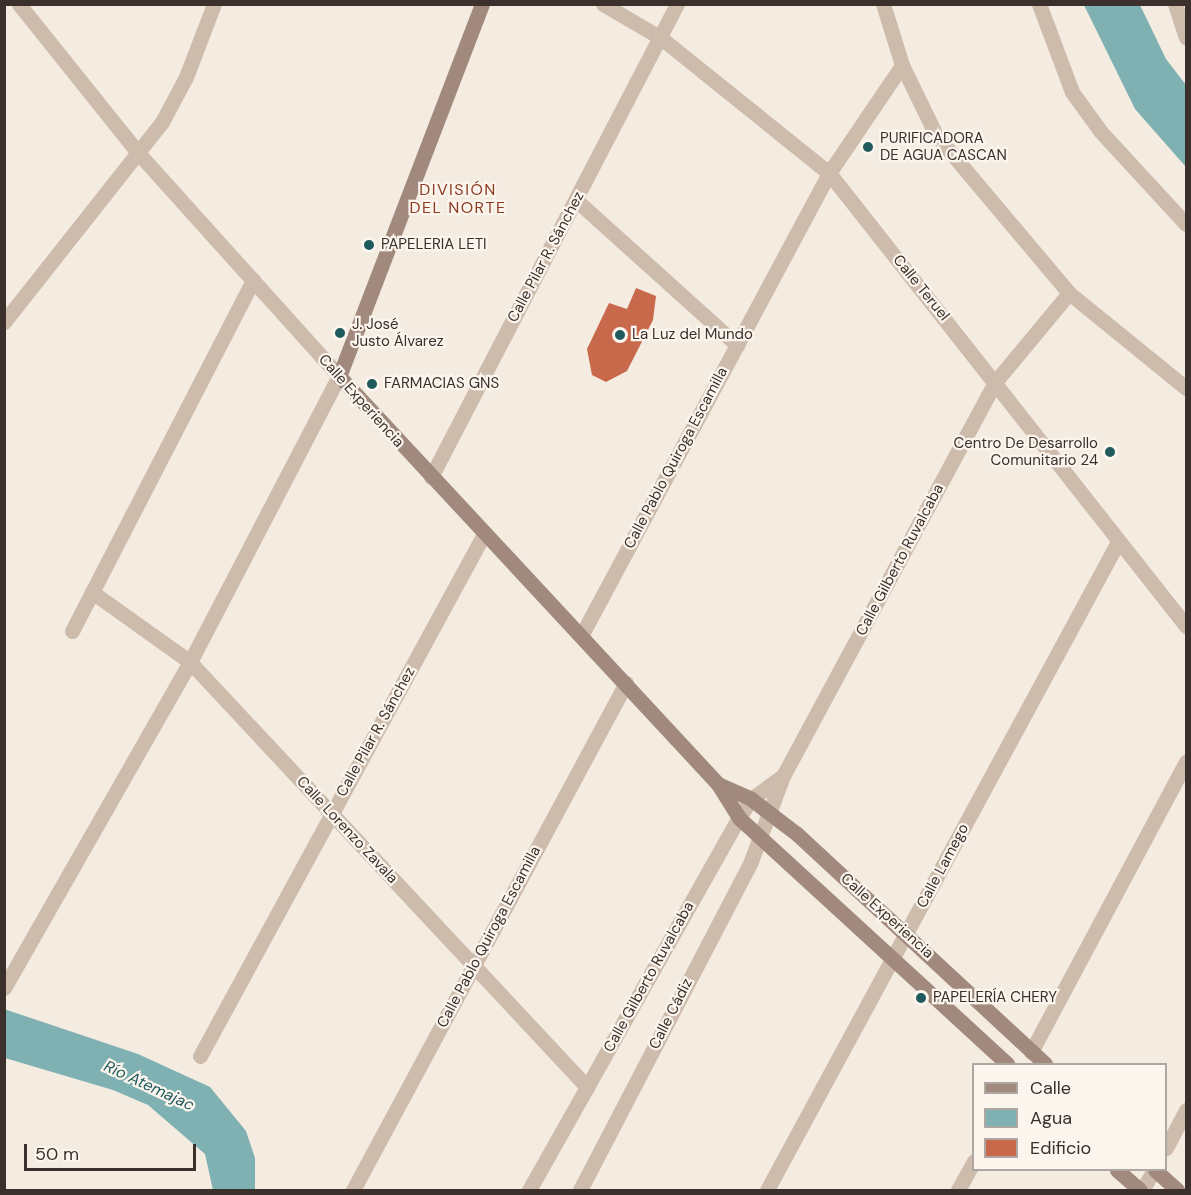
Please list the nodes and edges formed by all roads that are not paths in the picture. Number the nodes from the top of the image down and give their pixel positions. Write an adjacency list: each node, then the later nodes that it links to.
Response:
1 (20, 4): 12 (street, Calle Experiencia)
2 (214, 4): 12 (street)
3 (483, 4): 20 (street)
4 (603, 4): 10 (street, Calle Teruel)
5 (677, 4): 10 (street, Calle Pilar R. Sánchez)
6 (883, 4): 11 (street)
7 (1039, 4): 15 (street)
8 (1175, 4): 9 (street)
9 (1185, 28)
10 (660, 38): 13 (street, Calle Teruel); 14 (street, Calle Pilar R. Sánchez)
11 (902, 65): 13 (street, Calle Pablo Quiroga Escamilla); 17 (street)
12 (139, 154): 16 (street, Calle Experiencia); 18 (street)
13 (829, 173): 19 (street, Calle Pablo Quiroga Escamilla); 21 (street, Calle Teruel)
14 (576, 200): 19 (street); 23 (street, Calle Pilar R. Sánchez)
15 (1186, 224)
16 (253, 280): 20 (street, Calle Experiencia); 26 (street)
17 (1069, 293): 21 (street, Calle Gilberto Ruvalcaba); 22 (street)
18 (4, 322)
19 (737, 345): 29 (street, Calle Pablo Quiroga Escamilla)
20 (339, 376): 23 (street, Calle Experiencia); 30 (street)
21 (996, 381): 25 (street, Calle Teruel); 33 (street, Calle Gilberto Ruvalcaba)
22 (1186, 388)
23 (431, 477): 24 (street, Calle Experiencia)
24 (484, 534): 29 (street, Calle Experiencia); 37 (street, Calle Pilar R. Sánchez)
25 (1118, 542): 27 (street, Calle Teruel); 40 (street, Calle Lamego)
26 (92, 592): 28 (street); 30 (street, Calle Lorenzo Zavala)
27 (1186, 626)
28 (72, 631)
29 (581, 636): 31 (street, Calle Experiencia)
30 (190, 662): 37 (street, Calle Lorenzo Zavala); 43 (street)
31 (626, 683): 34 (street, Calle Experiencia); 42 (street, Calle Pablo Quiroga Escamilla)
32 (1186, 762): 44 (street)
33 (783, 776): 35 (street, Calle Gilberto Ruvalcaba); 36 (street, Calle Gilberto Ruvalcaba)
34 (718, 784): 35 (street, Calle Experiencia); 38 (street, Calle Experiencia)
35 (751, 799): 36 (street, Calle Experiencia); 38 (street, Calle Gilberto Ruvalcaba)
36 (770, 813): 39 (street, Calle Cádiz); 40 (street, Calle Experiencia)
37 (332, 814): 42 (street, Calle Lorenzo Zavala); 45 (street, Calle Pilar R. Sánchez)
38 (739, 818): 39 (street, Calle Experiencia); 48 (street, Calle Gilberto Ruvalcaba)
39 (760, 837): 41 (street, Calle Experiencia); 57 (street, Calle Cádiz)
40 (907, 933): 41 (street, Calle Lamego); 44 (street, Calle Experiencia)
41 (893, 957): 46 (street, Calle Experiencia); 58 (street, Calle Lamego)
42 (474, 966): 48 (street, Calle Lorenzo Zavala); 55 (street, Calle Pablo Quiroga Escamilla)
43 (4, 988)
44 (1031, 1052): 47 (street, Calle Experiencia)
45 (200, 1056)
46 (1005, 1063)
47 (1043, 1063)
48 (587, 1087): 56 (street, Calle Gilberto Ruvalcaba)
49 (1186, 1110): 50 (street)
50 (1167, 1146)
51 (972, 1165): 59 (street)
52 (1119, 1171): 60 (street)
53 (1153, 1171): 60 (street)
54 (1155, 1171): 61 (street)
55 (352, 1191)
56 (529, 1191)
57 (580, 1191)
58 (767, 1191)
59 (958, 1191)
60 (1141, 1191)
61 (1178, 1191)

